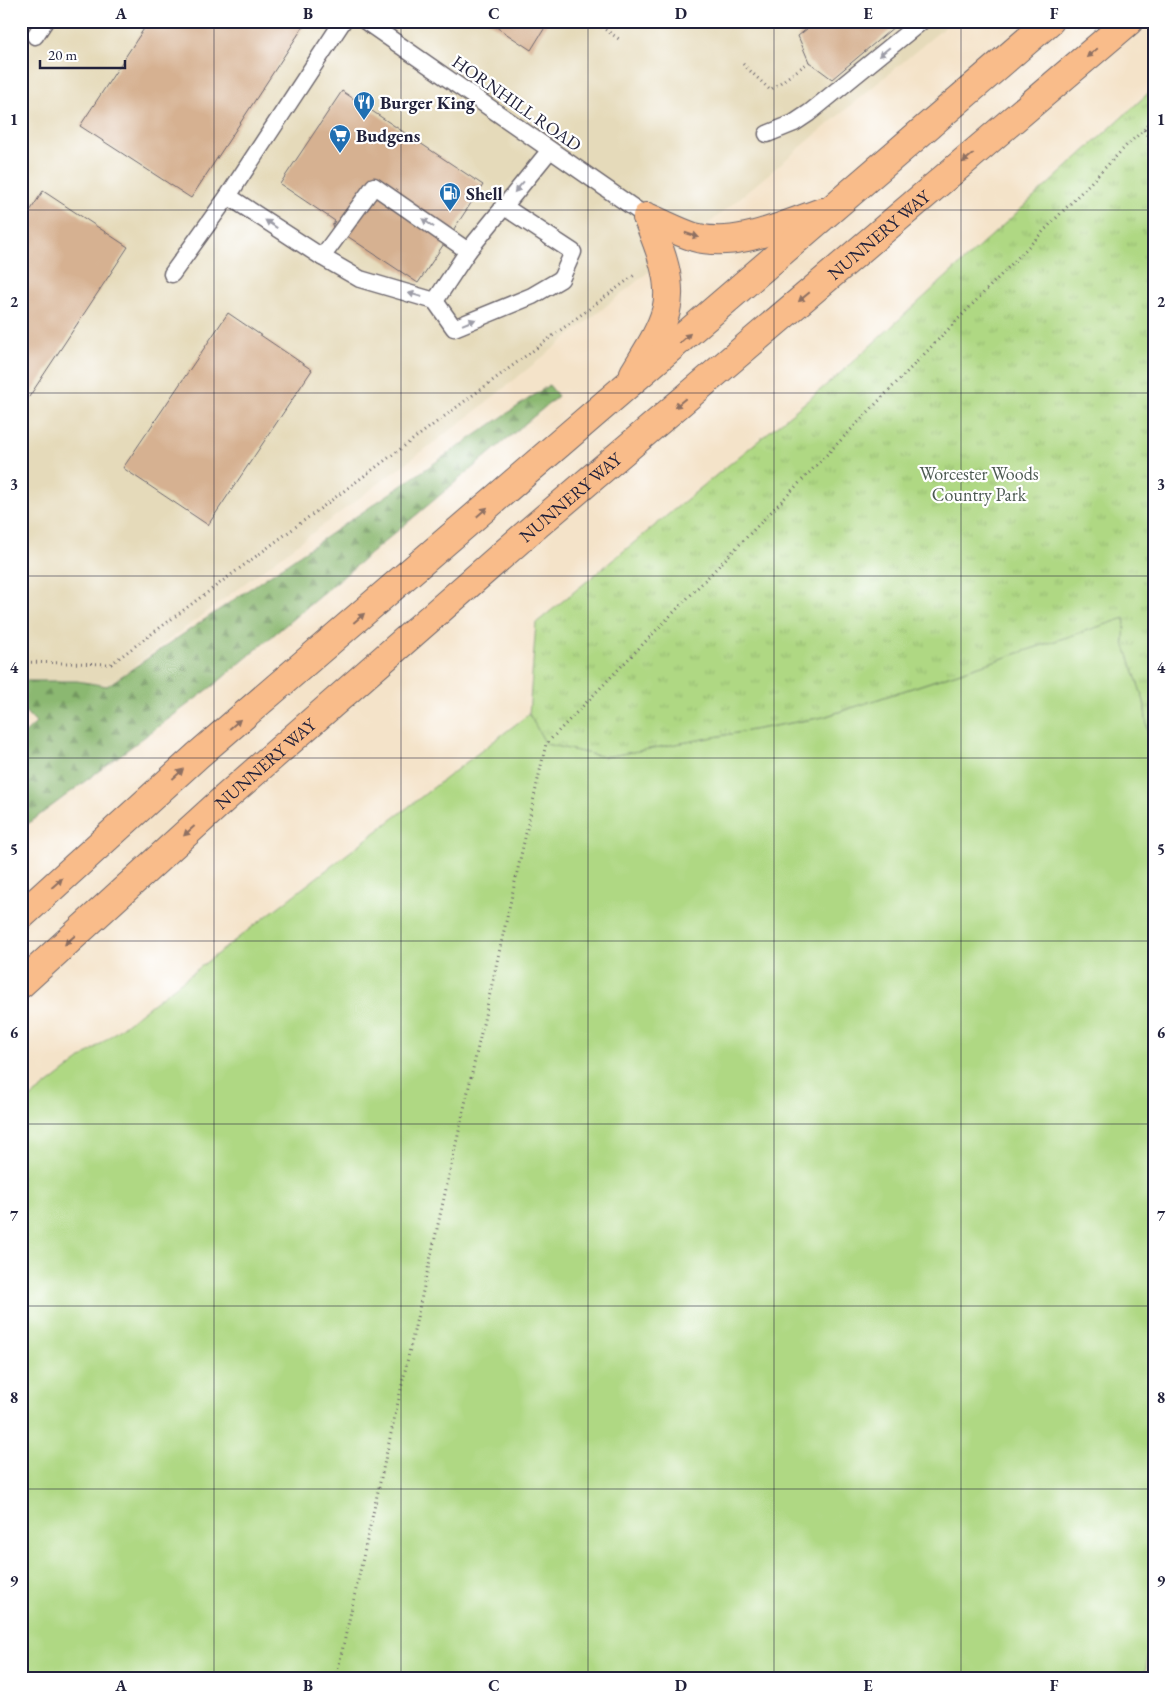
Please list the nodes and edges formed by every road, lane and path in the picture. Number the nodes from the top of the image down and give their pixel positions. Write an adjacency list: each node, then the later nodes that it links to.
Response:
1 (45, 21): 8 (lane)
2 (343, 21): 16 (lane)
3 (365, 21): 15 (lane, HORNHILL ROAD)
4 (593, 21): 9 (path)
5 (922, 21): 14 (lane, one-way to 14)
6 (1050, 21): 18 (main road)
7 (1129, 21): 31 (main road, NUNNERY WAY, one-way to 31)
8 (35, 36)
9 (619, 39)
10 (809, 62): 11 (path)
11 (743, 64)
12 (1154, 113): 13 (path)
13 (1144, 130): 25 (path); 32 (path)
14 (767, 134)
15 (550, 150): 17 (lane, one-way to 17); 19 (lane, HORNHILL ROAD)
16 (228, 196): 21 (lane, one-way to 16); 23 (lane)
17 (502, 206): 20 (lane); 24 (lane, one-way to 17)
18 (836, 207): 19 (main road, one-way to 18); 26 (main road, one-way to 18)
19 (647, 217): 22 (main road)
20 (468, 251): 21 (lane, one-way to 21); 24 (lane)
21 (322, 257): 24 (lane, one-way to 21)
22 (663, 266): 26 (main road); 29 (path)
23 (172, 274)
24 (435, 301)
25 (1154, 357)
26 (625, 389): 30 (main road, one-way to 26)
27 (1154, 473): 28 (path)
28 (1154, 583)
29 (21, 662)
30 (21, 916)
31 (21, 984)
32 (336, 1678)

